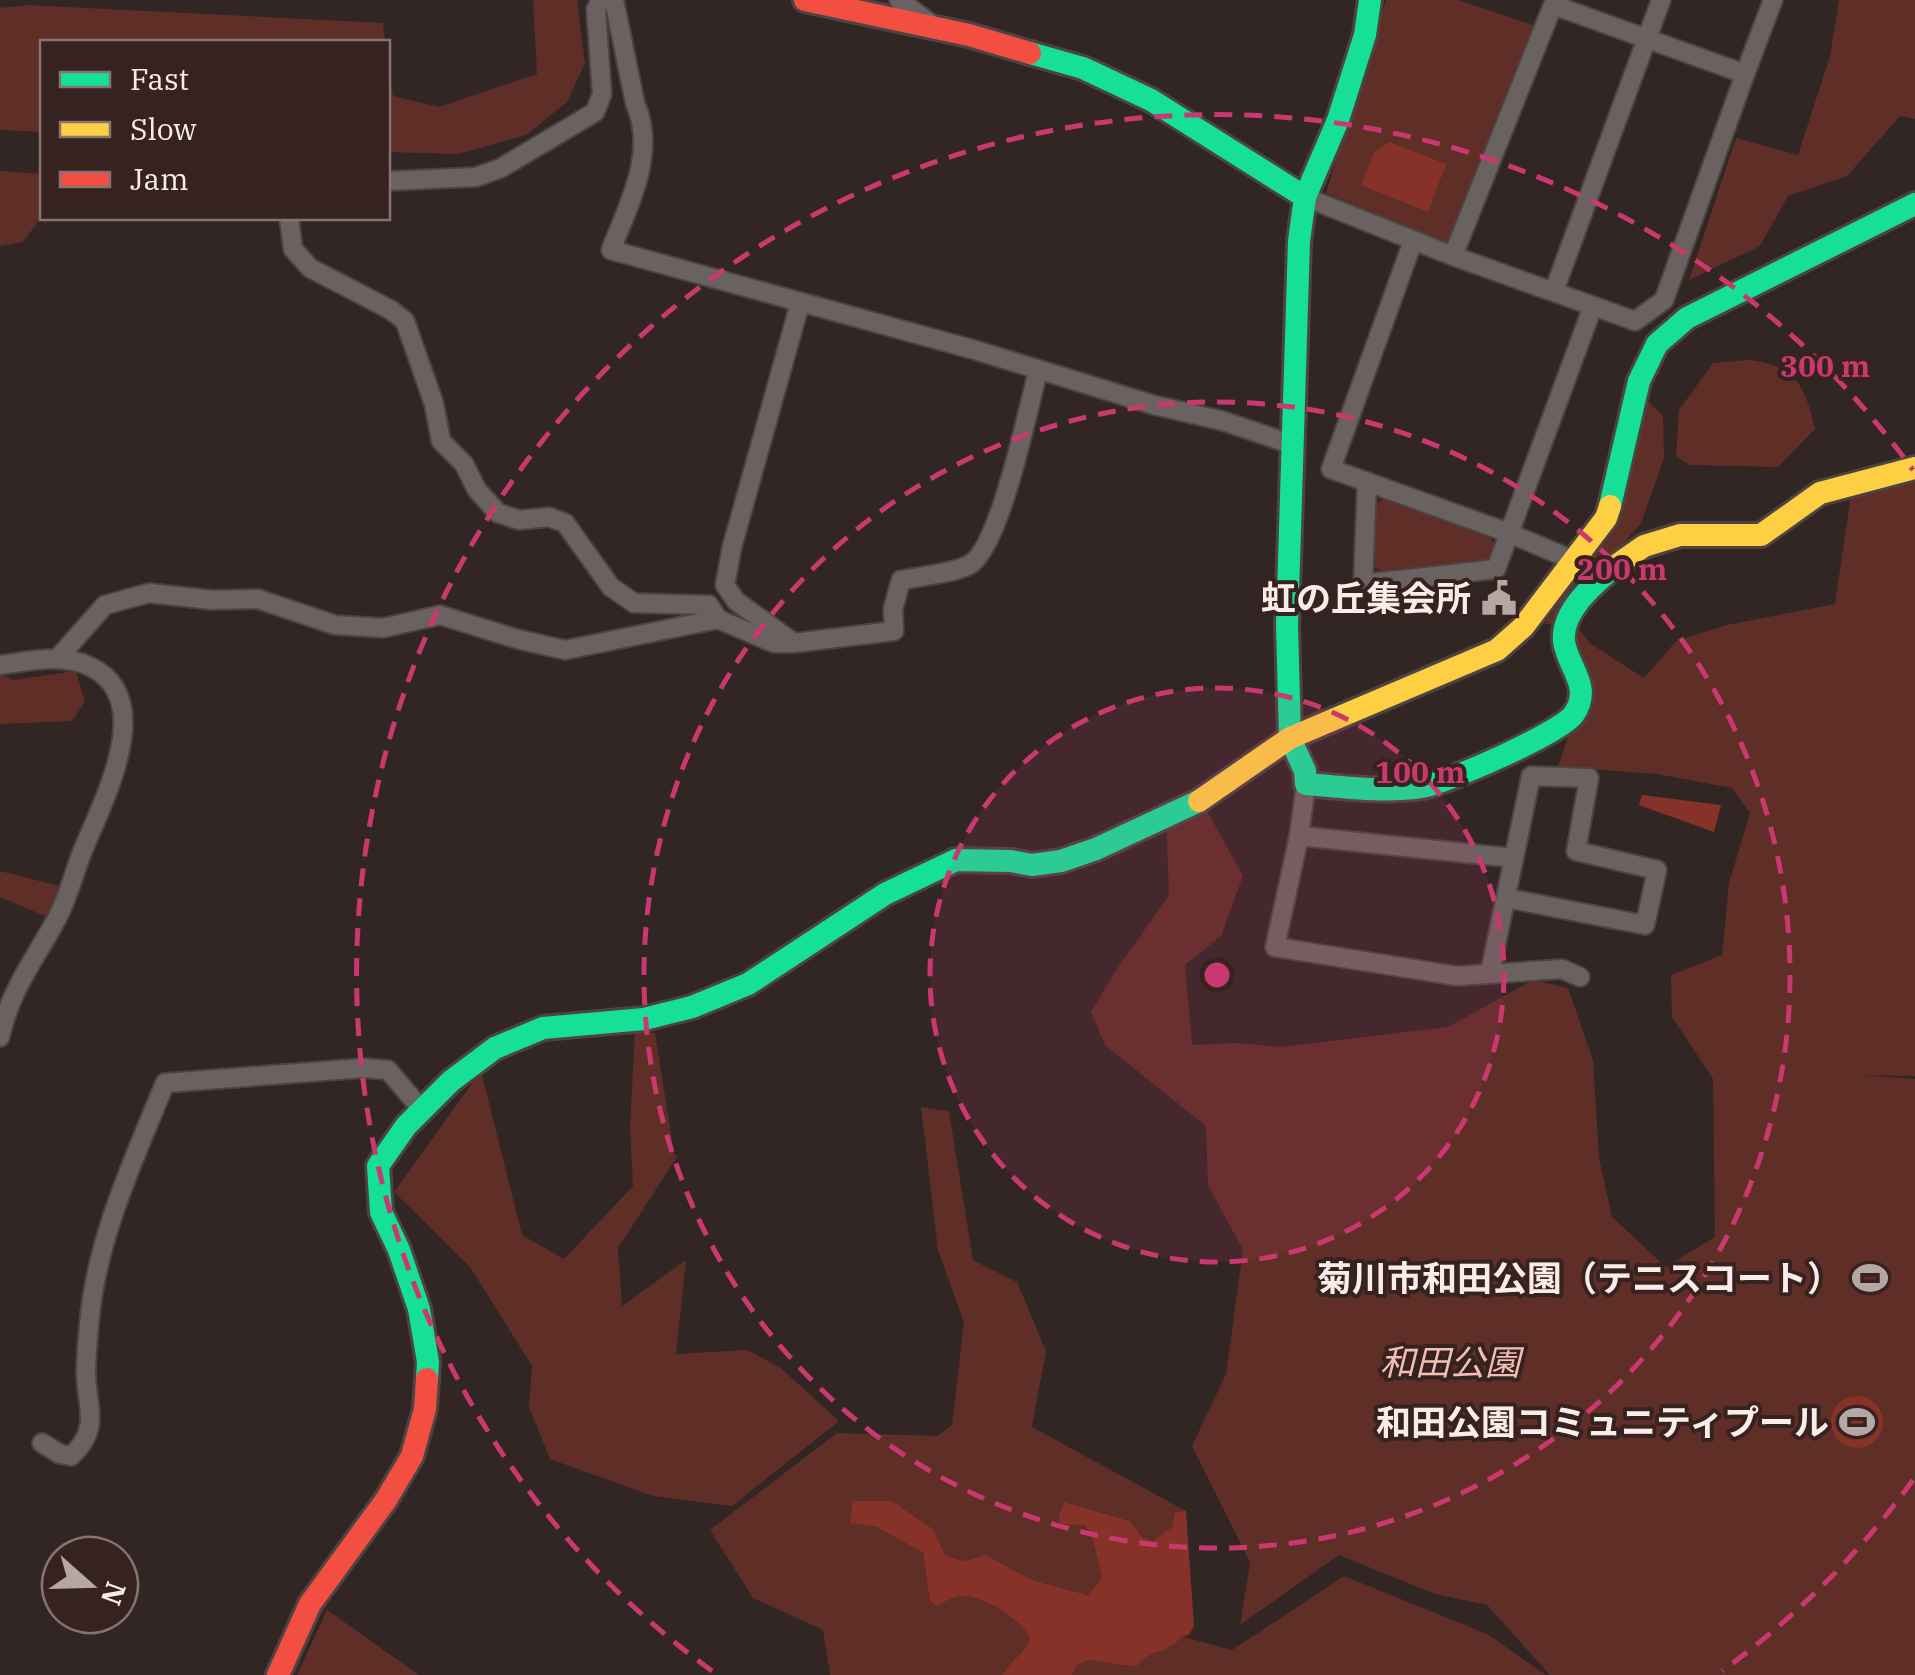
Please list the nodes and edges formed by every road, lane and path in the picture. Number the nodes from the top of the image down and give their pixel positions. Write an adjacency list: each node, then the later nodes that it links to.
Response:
1 (601, 0): 11 (street)
2 (614, 0): 18 (street)
3 (805, 0): 8 (street)
4 (898, 0): 8 (street)
5 (1370, 0): 12 (street)
6 (1661, 0): 9 (street)
7 (1773, 0): 10 (street)
8 (939, 30): 12 (street)
9 (1646, 38): 10 (street); 16 (street); 17 (street)
10 (1745, 74): 19 (street)
11 (390, 181)
12 (1306, 197): 15 (street); 21 (street)
13 (1915, 204): 25 (street)
14 (289, 220): 26 (street)
15 (1413, 241): 16 (street); 23 (street)
16 (1453, 256): 17 (street)
17 (1554, 291): 19 (street)
18 (800, 303): 20 (street); 27 (street)
19 (1593, 306): 24 (street)
20 (1038, 371): 21 (street); 27 (street)
21 (1291, 444): 30 (street)
22 (1915, 468): 31 (street)
23 (1367, 482): 24 (street); 24 (street)
24 (1509, 532): 25 (street)
25 (1575, 560): 30 (street)
26 (718, 619): 27 (street); 28 (street)
27 (794, 643)
28 (58, 658): 29 (street); 37 (street)
29 (0, 664)
30 (1290, 738): 31 (street); 38 (street)
31 (1306, 784): 32 (street)
32 (1299, 836): 33 (street); 35 (street)
33 (1514, 858): 34 (street); 34 (street)
34 (1506, 898): 35 (street)
35 (1490, 973): 36 (street)
36 (1580, 976)
37 (0, 1037)
38 (422, 1110): 39 (street); 40 (street)
39 (42, 1443)
40 (278, 1675)

